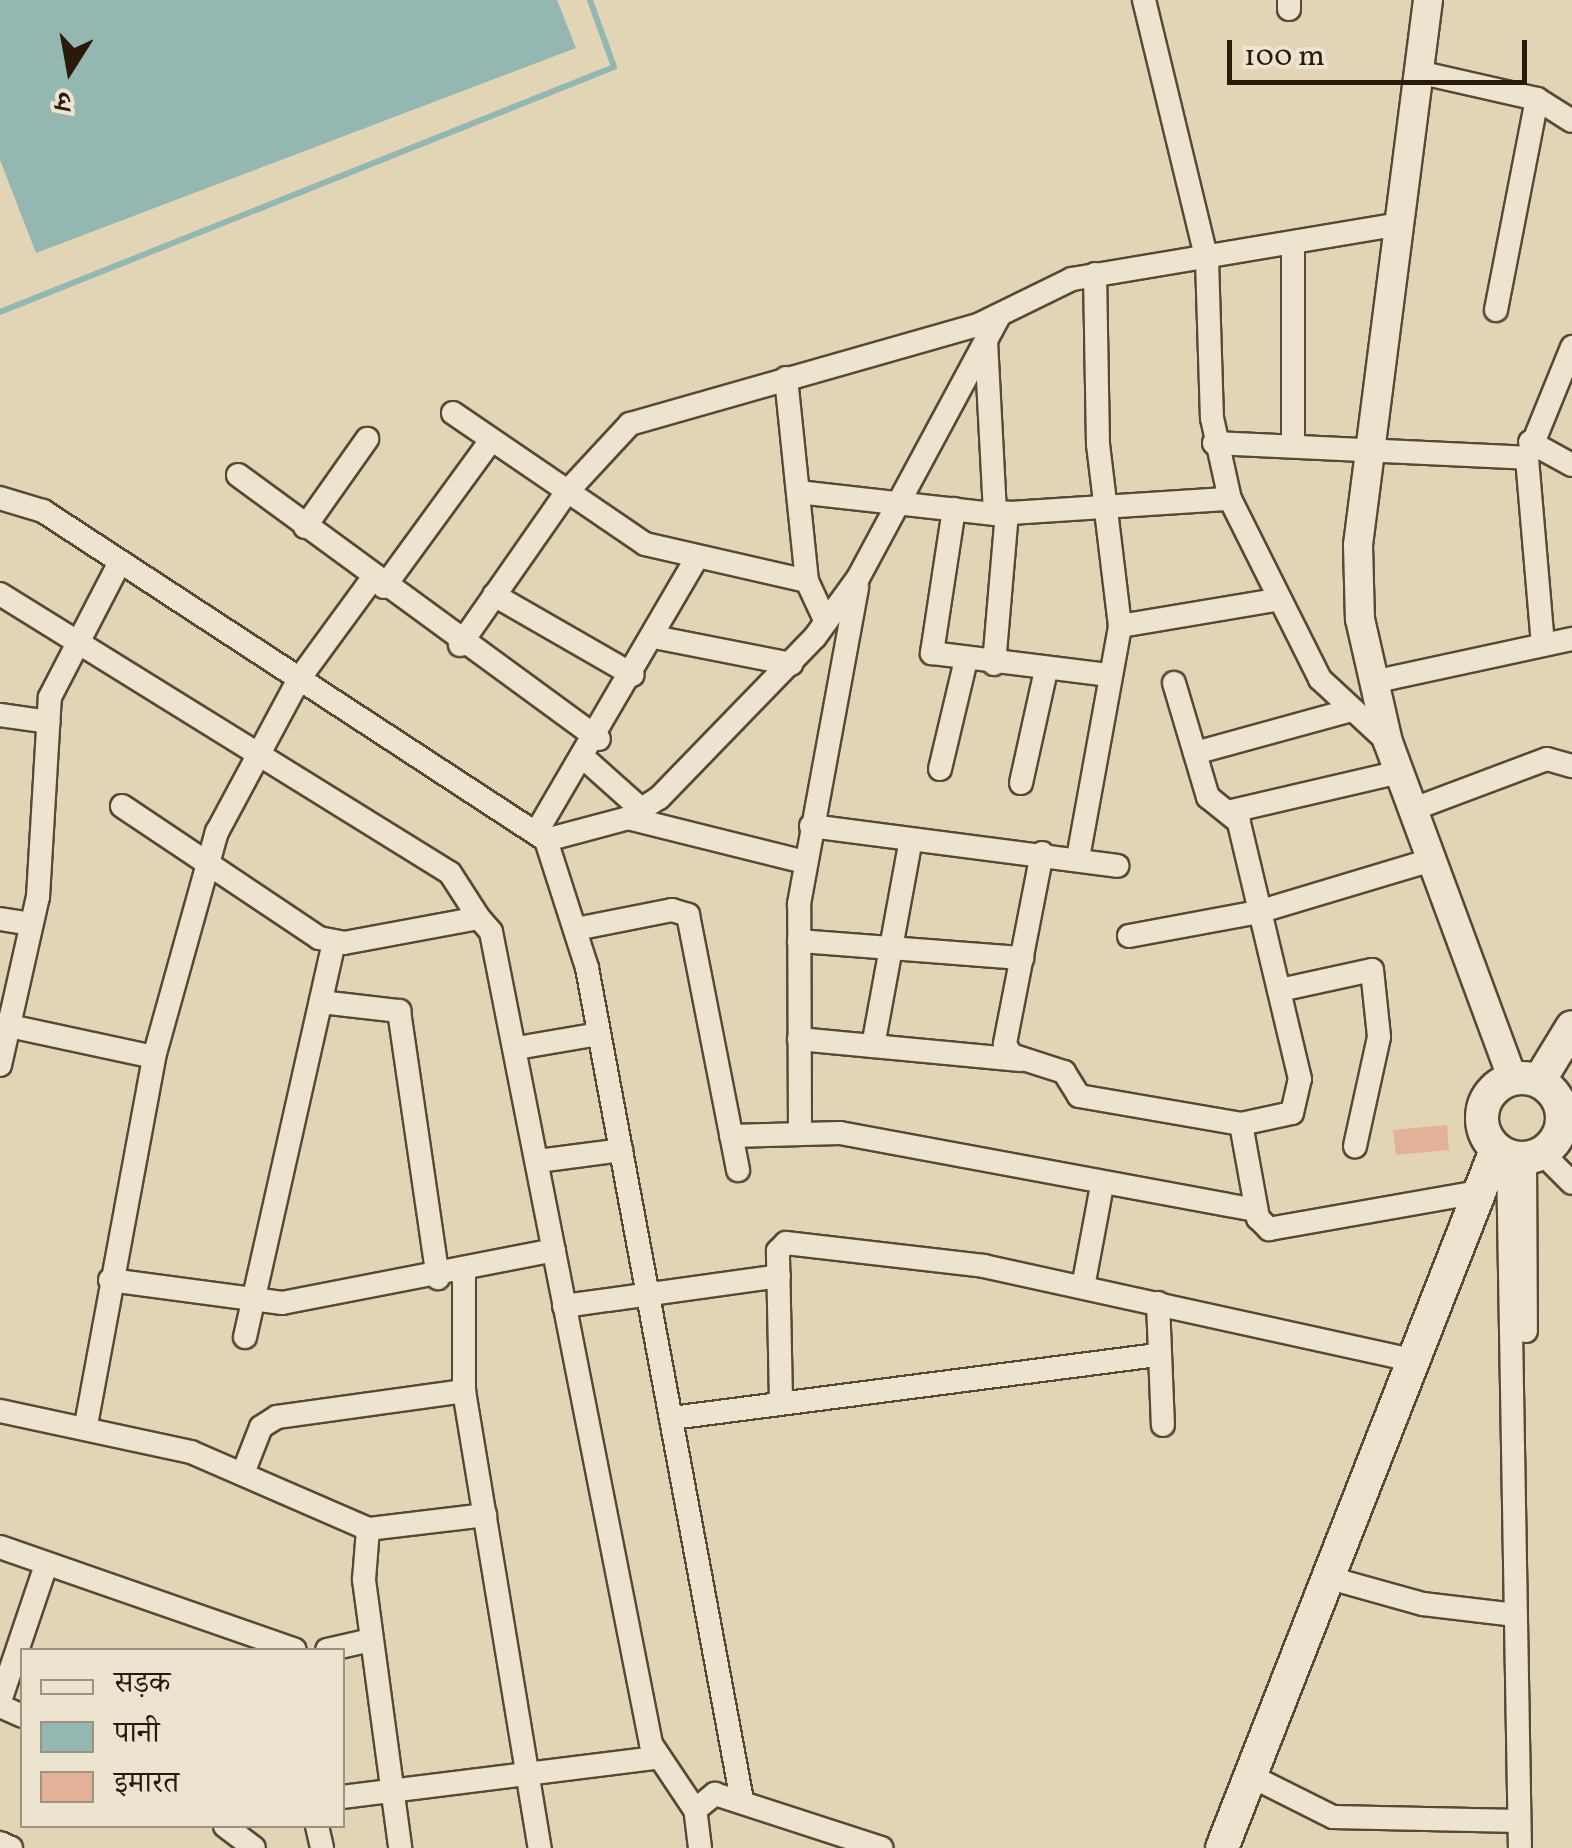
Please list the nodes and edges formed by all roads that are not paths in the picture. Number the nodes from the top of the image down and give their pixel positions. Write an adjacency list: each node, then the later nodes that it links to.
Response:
1 (1144, 0): 8 (street)
2 (1428, 0): 3 (street)
3 (1418, 72): 4 (street); 6 (street)
4 (1538, 99): 5 (street); 10 (street)
5 (1572, 121)
6 (1400, 224): 7 (street); 20 (street)
7 (1293, 247): 8 (street); 19 (street)
8 (1206, 260): 9 (street); 18 (street)
9 (1095, 274): 11 (street); 31 (street)
10 (1496, 310)
11 (999, 316): 12 (street); 14 (street)
12 (986, 341): 28 (street); 30 (street)
13 (1572, 347): 21 (street)
14 (786, 378): 24 (street); 25 (street)
15 (454, 413): 17 (street)
16 (368, 439): 32 (street)
17 (490, 440): 25 (street); 37 (street)
18 (1214, 443): 19 (street); 27 (street)
19 (1293, 446): 20 (street)
20 (1370, 446): 21 (street); 55 (street)
21 (1529, 450): 22 (street); 47 (street)
22 (1572, 465)
23 (238, 475): 32 (street)
24 (798, 492): 28 (street); 36 (street)
25 (566, 493): 34 (street); 39 (street)
26 (0, 498): 33 (street)
27 (1230, 499): 31 (street); 40 (street)
28 (900, 503): 29 (street); 35 (street)
29 (954, 509): 30 (street); 48 (street)
30 (1001, 514): 31 (street); 50 (street)
31 (1103, 514): 42 (street)
32 (305, 526): 37 (street)
33 (120, 562): 44 (street); 54 (street)
34 (695, 562): 36 (street); 43 (street)
35 (858, 578): 41 (street); 73 (street)
36 (807, 581): 41 (street)
37 (379, 583): 46 (street); 54 (street)
38 (0, 594): 44 (street)
39 (494, 595): 46 (street); 52 (street)
40 (1274, 600): 42 (street); 57 (street)
41 (826, 622): 49 (street)
42 (1120, 626): 53 (street)
43 (654, 637): 49 (street); 52 (street)
44 (76, 639): 59 (street); 63 (street)
45 (1572, 639): 47 (street)
46 (460, 645): 60 (street)
47 (1543, 645): 55 (street)
48 (966, 660): 50 (street); 66 (street)
49 (791, 664): 72 (street)
50 (994, 664): 51 (street)
51 (1046, 670): 53 (street); 68 (street)
52 (634, 675): 60 (street)
53 (1109, 675): 77 (street)
54 (299, 679): 63 (street); 74 (street)
55 (1373, 682): 61 (street)
56 (1174, 683): 62 (street)
57 (1348, 711): 61 (street); 62 (street)
58 (0, 715): 59 (street)
59 (49, 722): 85 (street)
60 (599, 739): 64 (street)
61 (1388, 742): 67 (street)
62 (1195, 753): 71 (street)
63 (255, 754): 78 (street); 83 (street)
64 (585, 759): 72 (street); 74 (street)
65 (1572, 766): 70 (street)
66 (940, 769)
67 (1398, 772): 70 (street); 71 (street)
68 (1021, 783)
69 (122, 806): 78 (street)
70 (1411, 810): 80 (street)
71 (1232, 811): 82 (street)
72 (635, 814): 74 (street); 79 (street)
73 (811, 826): 75 (street); 79 (street)
74 (541, 837): 86 (street)
75 (912, 839): 76 (street); 89 (street)
76 (1042, 853): 77 (street); 91 (street)
77 (1078, 858): 81 (street)
78 (207, 860): 90 (street); 100 (street)
79 (804, 862): 88 (street)
80 (1428, 862): 82 (street); 103 (street)
81 (1117, 866)
82 (1258, 912): 87 (street); 92 (street)
83 (479, 918): 90 (street); 99 (street)
84 (0, 919): 85 (street)
85 (31, 924): 94 (street)
86 (576, 929): 96 (street); 106 (street)
87 (1129, 936)
88 (799, 941): 89 (street); 97 (street)
89 (891, 941): 91 (street); 98 (street)
90 (334, 943): 93 (street)
91 (1022, 958): 101 (street)
92 (1280, 990): 104 (street); 107 (street)
93 (320, 1002): 119 (street); 124 (street)
94 (4, 1025): 100 (street); 102 (street)
95 (1572, 1026): 103 (main road)
96 (600, 1034): 99 (street); 108 (street)
97 (799, 1039): 98 (street); 105 (street)
98 (873, 1046): 101 (street)
99 (517, 1048): 110 (street)
100 (154, 1057): 120 (street)
101 (1020, 1060): 104 (street)
102 (0, 1065)
103 (1526, 1079): 109 (main road); 109 (main road)
104 (1241, 1124): 115 (street)
105 (800, 1134): 106 (street); 113 (street)
106 (731, 1136): 111 (street)
107 (1355, 1146)
108 (621, 1150): 110 (street); 122 (street)
109 (1533, 1155): 112 (street); 114 (main road); 141 (street); 164 (street)
110 (538, 1162): 116 (street)
111 (738, 1170)
112 (1572, 1183)
113 (1102, 1185): 115 (street); 121 (street)
114 (1474, 1193): 115 (street); 128 (main road)
115 (1256, 1210)
116 (554, 1250): 117 (street); 125 (street)
117 (464, 1272): 119 (street); 129 (street)
118 (779, 1276): 121 (street); 122 (street); 130 (street)
119 (438, 1278): 124 (street)
120 (110, 1280): 124 (street); 133 (street)
121 (1083, 1287): 123 (street)
122 (648, 1295): 125 (street); 132 (street)
123 (1158, 1303): 127 (street); 128 (street)
124 (253, 1304): 126 (street)
125 (564, 1306): 146 (street)
126 (245, 1337)
127 (1160, 1356): 130 (street); 134 (street)
128 (1408, 1359): 140 (main road)
129 (464, 1391): 135 (street); 136 (street)
130 (780, 1400): 132 (street)
131 (0, 1411): 133 (street)
132 (672, 1418): 151 (street)
133 (86, 1425): 135 (street)
134 (1163, 1425)
135 (244, 1474): 137 (street)
136 (486, 1516): 137 (street); 147 (street)
137 (368, 1529): 142 (street)
138 (0, 1547): 139 (street)
139 (46, 1565): 143 (street); 145 (street)
140 (1326, 1577): 141 (street); 148 (main road)
141 (1515, 1615): 153 (street)
142 (371, 1640): 144 (street); 149 (street)
143 (289, 1648)
144 (336, 1648)
145 (0, 1704)
146 (656, 1758): 147 (street); 152 (street)
147 (529, 1772): 149 (street); 159 (street)
148 (1249, 1776): 153 (street); 162 (main road)
149 (392, 1792): 150 (street); 158 (street)
150 (345, 1797)
151 (742, 1800): 152 (street); 161 (street)
152 (695, 1810): 160 (street)
153 (1520, 1821): 163 (street)
154 (228, 1828): 157 (street)
155 (0, 1843): 156 (street)
156 (11, 1848)
157 (254, 1848)
158 (400, 1848)
159 (540, 1848)
160 (700, 1848)
161 (881, 1848)
162 (1222, 1848)
163 (1520, 1848)
164 (1533, 1848)

